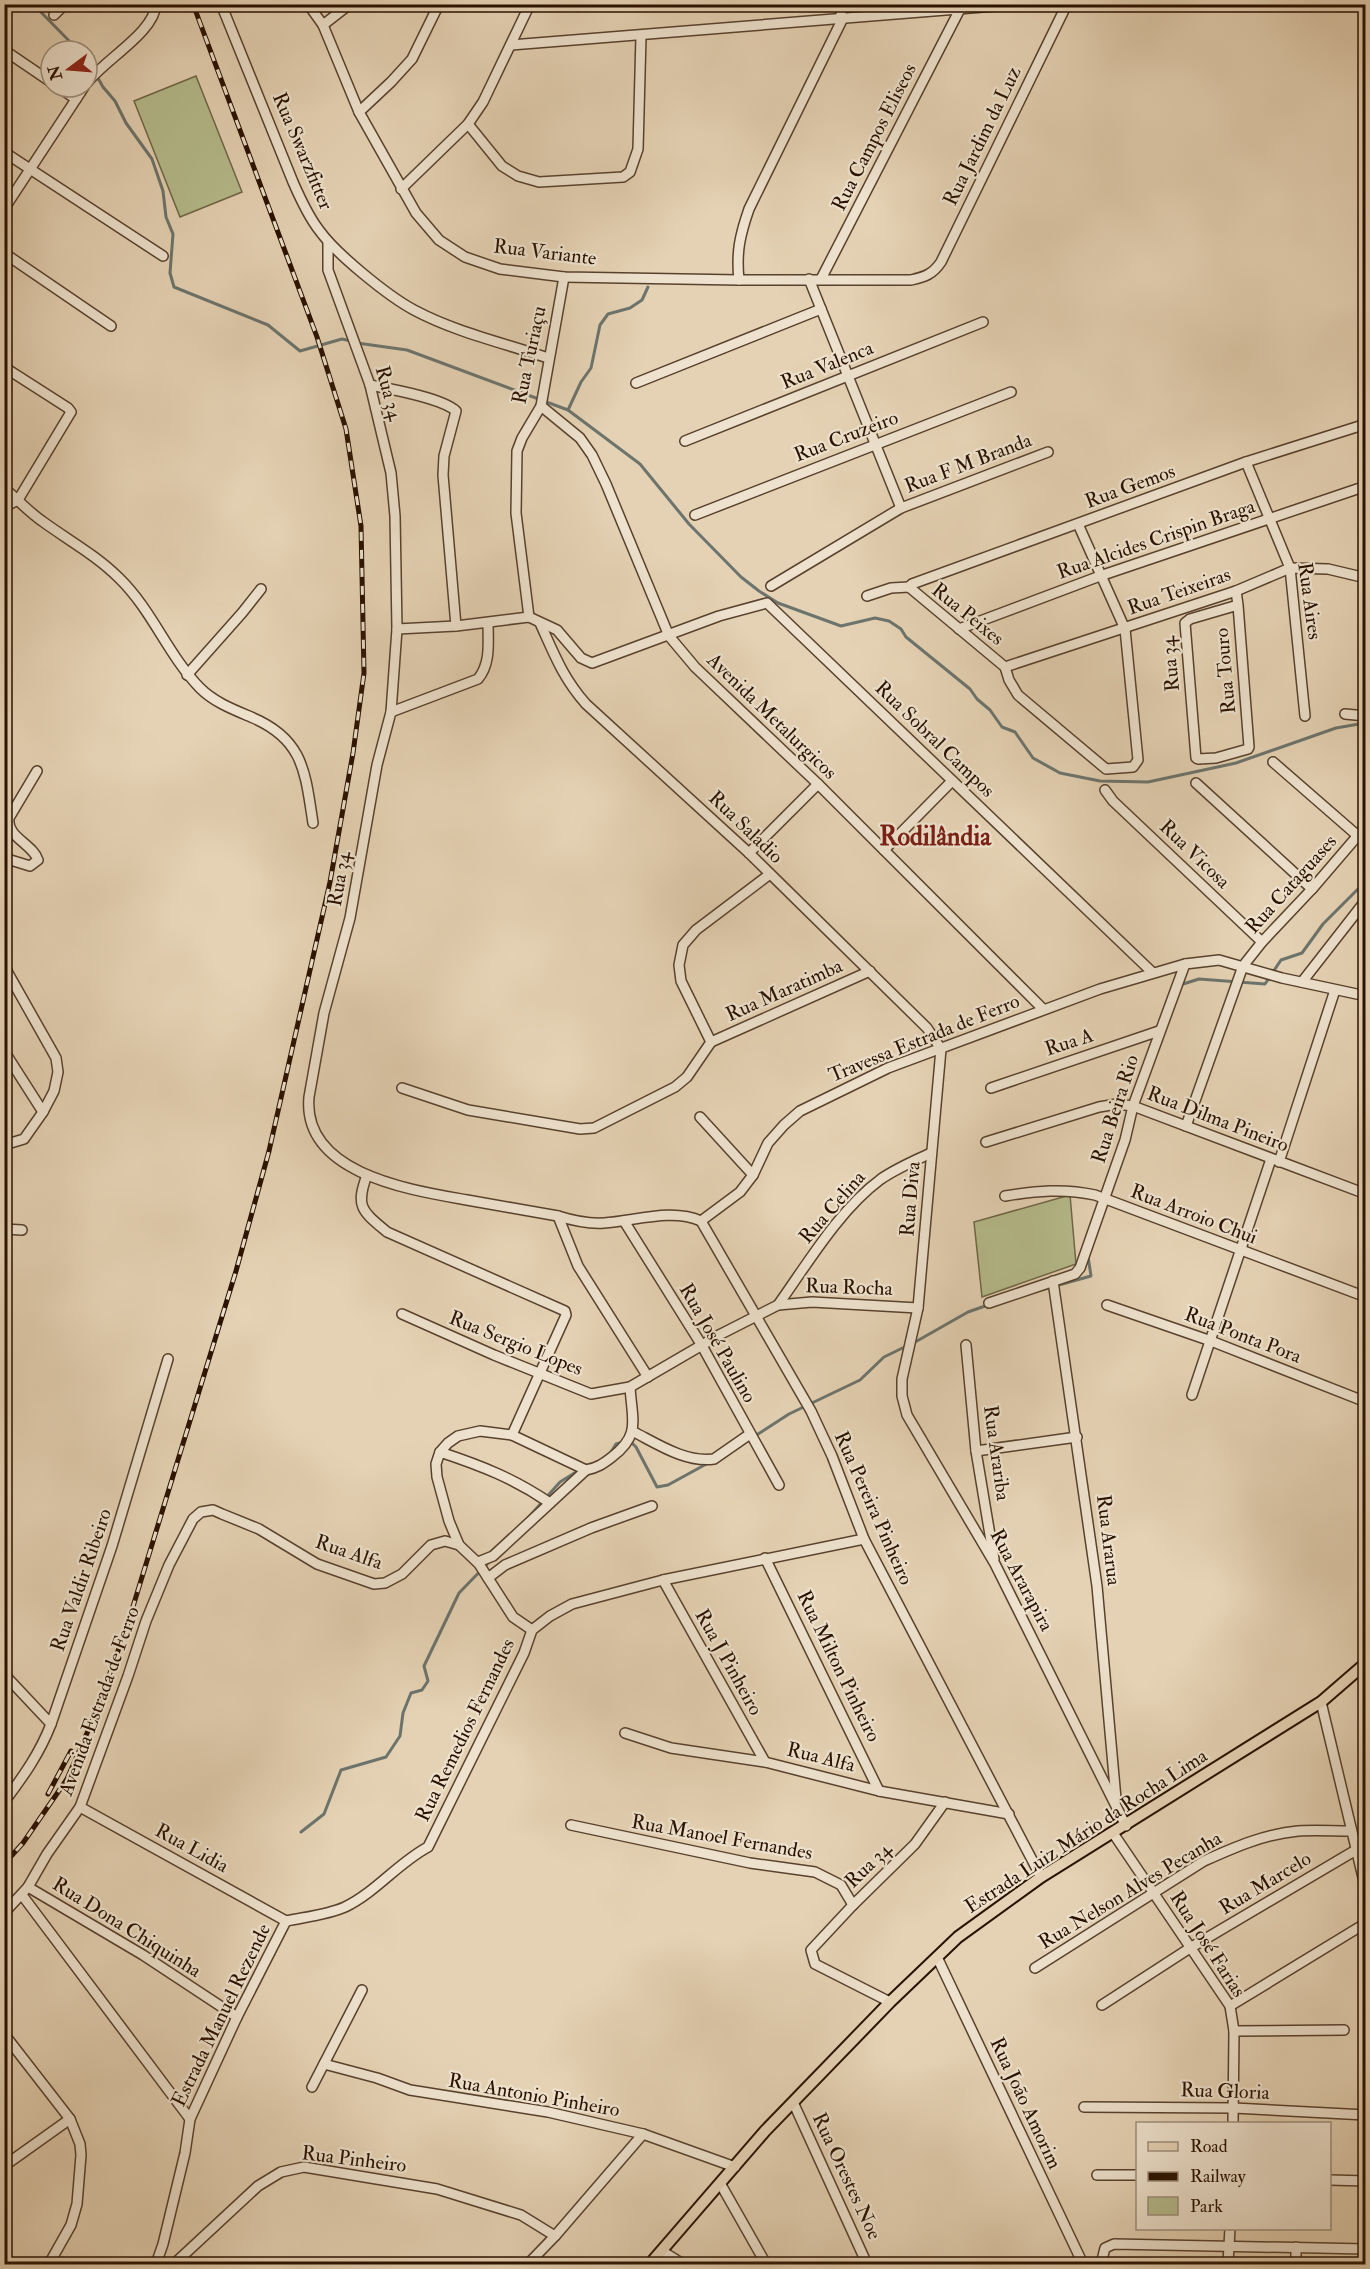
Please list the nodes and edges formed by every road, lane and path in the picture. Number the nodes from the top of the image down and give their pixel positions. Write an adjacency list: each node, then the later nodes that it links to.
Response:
1 (65, 4): 12 (street)
2 (156, 4): 18 (street)
3 (221, 4): 27 (street, Rua Swarzfitter)
4 (308, 4): 14 (street, Rua Variante)
5 (350, 4): 14 (street)
6 (439, 4): 21 (street)
7 (530, 4): 16 (street)
8 (840, 4): 13 (street)
9 (1021, 4): 11 (street)
10 (1067, 4): 31 (street, Rua Jardim da Luz)
11 (959, 11): 13 (street); 33 (street, Rua Campos Eliseos)
12 (54, 15)
13 (842, 20): 15 (street); 34 (street)
14 (323, 25): 21 (street, Rua Variante)
15 (641, 36): 16 (street); 22 (street)
16 (511, 45): 22 (street)
17 (4, 50): 19 (street)
18 (99, 70)
19 (39, 74)
20 (76, 99): 24 (street)
21 (360, 111): 25 (street, Rua Variante)
22 (468, 124): 25 (street)
23 (4, 152): 24 (street)
24 (30, 169): 26 (street); 29 (street)
25 (401, 189): 30 (street, Rua Variante)
26 (4, 208)
27 (328, 242): 38 (street, Rua Swarzfitter); 42 (street, Rua 34)
28 (4, 253): 37 (street)
29 (163, 256)
30 (564, 277): 34 (street, Rua Variante); 38 (street, Rua Turiaçu)
31 (923, 278): 33 (street, Rua Variante)
32 (809, 279): 33 (street, Rua Variante); 34 (street, Rua Variante); 35 (street)
33 (821, 279)
34 (739, 280)
35 (821, 309): 40 (street); 41 (street)
36 (983, 322): 40 (street, Rua Valenca)
37 (111, 326)
38 (548, 358): 44 (street, Rua Turiaçu)
39 (4, 367): 52 (street)
40 (848, 376): 46 (street, Rua Valenca); 47 (street)
41 (636, 383)
42 (370, 385): 70 (street); 71 (street, Rua 34)
43 (1011, 392): 47 (street, Rua Cruzeiro)
44 (541, 405): 67 (street, Rua Turiaçu); 74 (street, Avenida Metalurgicos)
45 (1365, 424): 49 (street, Rua Gemos)
46 (685, 441)
47 (876, 444): 54 (street); 55 (street, Rua Cruzeiro)
48 (1048, 452): 54 (street, Rua F M Branda)
49 (1246, 462): 56 (street, Rua Aires); 57 (street, Rua Gemos)
50 (1365, 486): 56 (street, Rua Alcides Crispin Braga)
51 (4, 488): 52 (street)
52 (18, 500): 53 (street); 76 (street)
53 (4, 507)
54 (901, 508): 61 (street, Rua F M Branda)
55 (695, 515)
56 (1270, 518): 58 (street, Rua Aires); 59 (street, Rua Alcides Crispin Braga)
57 (1078, 524): 59 (street); 62 (street, Rua Gemos)
58 (1290, 568): 60 (street, Rua Teixeiras); 64 (street, Rua Teixeiras); 79 (street, Rua Aires)
59 (1100, 576): 72 (street, Rua Alcides Crispin Braga); 73 (street)
60 (1365, 578)
61 (771, 586)
62 (909, 587): 65 (street, Rua Gemos); 72 (street, Rua Peixes)
63 (261, 589): 76 (street)
64 (1236, 591): 66 (street, Rua Touro); 73 (street, Rua Teixeiras)
65 (867, 596)
66 (1238, 605): 81 (street, Rua 34); 81 (street, Rua Touro)
67 (530, 617): 68 (street); 69 (street)
68 (488, 623): 70 (street); 77 (street)
69 (540, 623): 74 (street); 92 (street, Rua Saladio)
70 (456, 626): 71 (street)
71 (398, 629): 77 (street, Rua 34)
72 (959, 629): 75 (street, Rua Peixes)
73 (1125, 629): 75 (street, Rua Teixeiras); 75 (street, Rua Peixes)
74 (669, 636): 84 (street, Rua Sobral Campos); 86 (street, Avenida Metalurgicos)
75 (1005, 667)
76 (187, 675): 88 (street)
77 (391, 712): 121 (street, Rua 34)
78 (1345, 714): 80 (street)
79 (1305, 716)
80 (1365, 716)
81 (1197, 759)
82 (1273, 762): 90 (street)
83 (37, 771): 93 (street)
84 (952, 781): 91 (street); 102 (street, Rua Sobral Campos)
85 (1196, 783): 95 (street)
86 (818, 784): 91 (street, Avenida Metalurgicos); 92 (street)
87 (1106, 790): 97 (street, Rua Vicosa)
88 (313, 823)
89 (1365, 826): 90 (street, Rua Cataguases)
90 (1358, 836): 95 (street, Rua Cataguases)
91 (884, 850): 106 (street, Avenida Metalurgicos)
92 (749, 853): 94 (street, Rua Saladio)
93 (4, 858)
94 (770, 874): 101 (street, Rua Saladio); 108 (street)
95 (1312, 889): 97 (street, Rua Cataguases)
96 (1365, 900): 103 (street)
97 (1262, 942): 100 (street, Rua Cataguases)
98 (1185, 964): 100 (street, Travessa Estrada de Ferro); 102 (street, Travessa Estrada de Ferro); 107 (street, Rua Beira Rio)
99 (4, 966): 114 (street)
100 (1242, 968): 103 (street, Travessa Estrada de Ferro); 116 (street, Rua Cataguases)
101 (870, 971): 108 (street, Rua Maratimba); 109 (street, Rua Saladio)
102 (1153, 973): 106 (street, Travessa Estrada de Ferro)
103 (1302, 982): 104 (street, Travessa Estrada de Ferro)
104 (1335, 990): 105 (street, Travessa Estrada de Ferro); 120 (street)
105 (1365, 996)
106 (1043, 1009): 109 (street, Travessa Estrada de Ferro)
107 (1159, 1031): 112 (street, Rua A); 113 (street, Rua Beira Rio)
108 (711, 1042): 111 (street)
109 (941, 1048): 119 (street, Rua Diva); 122 (street, Travessa Estrada de Ferro)
110 (4, 1051): 114 (street)
111 (402, 1088)
112 (991, 1088)
113 (1136, 1107): 116 (street, Rua Dilma Pineiro); 117 (street, Rua Dilma Pineiro); 125 (street, Rua Beira Rio)
114 (43, 1112): 118 (street)
115 (700, 1117): 122 (street)
116 (1186, 1126): 120 (street, Rua Dilma Pineiro)
117 (986, 1142)
118 (4, 1145)
119 (932, 1153): 135 (street, Rua Celina); 137 (street, Rua Diva)
120 (1275, 1160): 123 (street, Rua Dilma Pineiro); 131 (street)
121 (367, 1175): 126 (street); 145 (street)
122 (753, 1175): 128 (street, Travessa Estrada de Ferro)
123 (1365, 1194)
124 (1005, 1196): 125 (street, Rua Arroio Chui)
125 (1105, 1198): 131 (street, Rua Arroio Chui); 132 (street, Rua Beira Rio)
126 (558, 1216): 127 (street); 146 (street)
127 (624, 1221): 128 (street); 141 (street, Rua José Paulino)
128 (701, 1221): 139 (street, Rua Pereira Pinheiro)
129 (4, 1228): 130 (street)
130 (22, 1230)
131 (1240, 1251): 133 (street, Rua Arroio Chui); 140 (street)
132 (1053, 1281): 134 (street, Rua Beira Rio); 152 (street, Rua Ararua)
133 (1365, 1297)
134 (989, 1303)
135 (778, 1305): 137 (street, Rua Rocha); 139 (street, Rua Sergio Lopes)
136 (1107, 1305): 140 (street, Rua Ponta Pora)
137 (918, 1308): 143 (street, Rua Diva)
138 (402, 1314): 145 (street, Rua Sergio Lopes)
139 (756, 1315): 141 (street, Rua Sergio Lopes); 161 (street, Rua Pereira Pinheiro)
140 (1211, 1341): 148 (street); 149 (street, Rua Ponta Pora)
141 (701, 1344): 146 (street, Rua Sergio Lopes); 153 (street, Rua José Paulino)
142 (966, 1345): 154 (street, Rua Arariba)
143 (908, 1351): 165 (street, Rua Ararapira)
144 (168, 1359): 172 (street, Rua Valdir Ribeiro)
145 (541, 1374): 147 (street, Rua Sergio Lopes); 151 (street)
146 (648, 1377): 147 (street, Rua Sergio Lopes)
147 (630, 1387): 150 (street)
148 (1192, 1395)
149 (1365, 1402)
150 (632, 1431): 153 (street); 156 (street)
151 (512, 1436): 155 (street); 156 (street)
152 (1077, 1437): 154 (street); 178 (street, Rua Ararua)
153 (752, 1438): 157 (street, Rua José Paulino)
154 (976, 1451): 165 (street, Rua Arariba)
155 (440, 1452): 158 (street); 162 (street)
156 (586, 1470): 158 (street)
157 (779, 1485)
158 (550, 1503): 164 (street)
159 (652, 1506): 166 (street)
160 (222, 1514): 162 (street, Rua Alfa); 179 (street, Avenida Estrada de Ferro)
161 (864, 1539): 163 (street, Rua Remedios Fernandes); 180 (street, Rua Pereira Pinheiro)
162 (459, 1545): 164 (street)
163 (765, 1558): 167 (street, Rua Remedios Fernandes); 175 (street, Rua Milton Pinheiro)
164 (478, 1563): 166 (street)
165 (995, 1564): 178 (street, Rua Ararapira)
166 (487, 1576): 168 (street)
167 (663, 1580): 168 (street, Rua Remedios Fernandes); 174 (street, Rua J Pinheiro)
168 (532, 1630): 192 (street, Rua Remedios Fernandes)
169 (1365, 1663): 171 (main road, Estrada Luiz Mário da Rocha Lima)
170 (4, 1674): 172 (street)
171 (1321, 1702): 182 (main road, Estrada Luiz Mário da Rocha Lima); 183 (street)
172 (51, 1724): 176 (street, Rua Valdir Ribeiro)
173 (625, 1733): 174 (street, Rua Alfa)
174 (765, 1762): 175 (street, Rua Alfa)
175 (879, 1791): 177 (street, Rua Alfa)
176 (4, 1802)
177 (945, 1802): 180 (street, Rua Alfa); 190 (street, Rua 34)
178 (1117, 1806): 182 (street, Rua Ararapira)
179 (80, 1807): 188 (street, Avenida Estrada de Ferro); 192 (street, Rua Lidia)
180 (1009, 1815): 186 (street, Rua Pereira Pinheiro)
181 (571, 1825): 190 (street, Rua Manoel Fernandes)
182 (1125, 1826): 184 (main road, Estrada Luiz Mário da Rocha Lima)
183 (1350, 1831): 185 (street); 189 (street, Rua Nelson Alves Pecanha)
184 (1113, 1833): 186 (main road, Estrada Luiz Mário da Rocha Lima); 189 (street, Rua José Farias)
185 (1356, 1850): 187 (street); 194 (street, Rua Marcelo)
186 (1041, 1877): 195 (main road, Estrada Luiz Mário da Rocha Lima)
187 (1365, 1890)
188 (25, 1891): 191 (street, Avenida Estrada de Ferro); 201 (street, Rua Dona Chiquinha); 213 (street)
189 (1154, 1893): 194 (street, Rua José Farias); 196 (street, Rua Nelson Alves Pecanha)
190 (853, 1905): 198 (street, Rua 34)
191 (4, 1913)
192 (286, 1921): 201 (street, Estrada Manuel Rezende)
193 (1365, 1923): 200 (street)
194 (1190, 1948): 199 (street, Rua Marcelo); 200 (street, Rua José Farias)
195 (937, 1957): 198 (main road, Estrada Luiz Mário da Rocha Lima); 237 (street, Rua João Amorim)
196 (1035, 1968)
197 (362, 1990): 206 (street)
198 (890, 2002): 208 (main road, Estrada Luiz Mário da Rocha Lima)
199 (1102, 2005)
200 (1230, 2006): 202 (street, Rua José Farias)
201 (237, 2017): 213 (street, Estrada Manuel Rezende)
202 (1234, 2031): 203 (street); 210 (street, Rua José Farias)
203 (1344, 2031)
204 (4, 2034): 205 (street)
205 (9, 2048): 212 (street)
206 (324, 2064): 207 (street); 215 (street, Rua Antonio Pinheiro)
207 (312, 2087)
208 (793, 2102): 217 (main road, Estrada Luiz Mário da Rocha Lima); 236 (street, Rua Orestes Noe)
209 (1084, 2107): 210 (street, Rua Gloria)
210 (1233, 2108): 211 (street, Rua Gloria); 214 (street, Rua José Farias)
211 (1365, 2115)
212 (70, 2119): 216 (street); 229 (street)
213 (190, 2119): 230 (street, Estrada Manuel Rezende)
214 (1233, 2122)
215 (643, 2134): 217 (street, Rua Antonio Pinheiro); 224 (street)
216 (4, 2166)
217 (735, 2167): 222 (main road, Estrada Luiz Mário da Rocha Lima)
218 (1097, 2175): 219 (street)
219 (1136, 2175)
220 (1331, 2180): 221 (street)
221 (1365, 2181)
222 (720, 2183): 228 (main road, Estrada Luiz Mário da Rocha Lima); 235 (street)
223 (1230, 2230): 225 (street)
224 (555, 2236): 231 (street, Rua Pinheiro); 232 (street)
225 (1230, 2245): 226 (street); 238 (street); 239 (street)
226 (1296, 2247): 227 (street); 240 (street)
227 (1365, 2249)
228 (662, 2251): 233 (main road, Estrada Luiz Mário da Rocha Lima); 234 (street)
229 (49, 2265)
230 (156, 2265)
231 (174, 2265)
232 (528, 2265)
233 (650, 2265)
234 (683, 2265)
235 (766, 2265)
236 (867, 2265)
237 (1083, 2265)
238 (1101, 2265)
239 (1228, 2265)
240 (1296, 2265)

